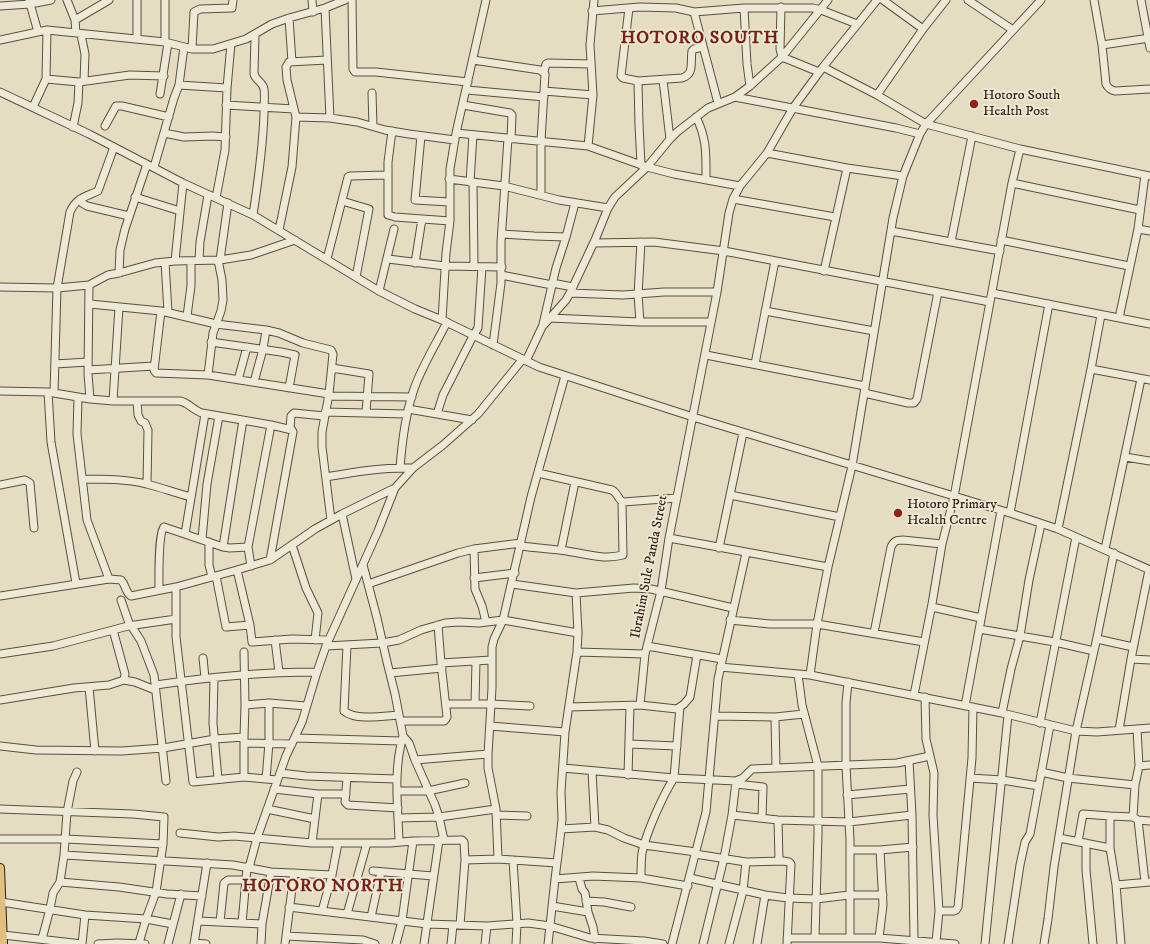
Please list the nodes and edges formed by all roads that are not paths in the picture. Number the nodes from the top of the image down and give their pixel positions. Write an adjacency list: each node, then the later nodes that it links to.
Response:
1 (51, 0): 22 (street)
2 (67, 0): 37 (street)
3 (109, 0): 37 (street)
4 (137, 0): 46 (street)
5 (165, 0): 48 (street)
6 (233, 0): 54 (street)
7 (312, 0): 34 (street)
8 (345, 0): 23 (street)
9 (352, 0): 68 (street)
10 (486, 0): 57 (street)
11 (594, 0): 33 (street)
12 (676, 0): 28 (street)
13 (769, 0): 30 (street)
14 (828, 0): 32 (street)
15 (877, 0): 38 (street, Ibrahim Sule Panda Street)
16 (883, 0): 39 (street)
17 (946, 0): 39 (street)
18 (968, 0): 41 (street)
19 (1041, 0): 41 (street)
20 (1094, 0): 50 (street)
21 (1141, 0): 45 (street)
22 (29, 2): 25 (street); 42 (street)
23 (334, 2): 26 (street)
24 (640, 3): 27 (street); 28 (street)
25 (0, 6)
26 (325, 8): 34 (street); 56 (street)
27 (629, 8): 33 (street); 64 (street)
28 (676, 8): 35 (street)
29 (744, 8): 30 (street); 35 (street); 69 (street)
30 (768, 8): 31 (street)
31 (781, 8): 32 (street); 55 (street)
32 (821, 10): 38 (street); 55 (street)
33 (592, 11): 59 (street)
34 (313, 12): 36 (street)
35 (694, 12): 52 (street)
36 (289, 18): 44 (street); 58 (street)
37 (75, 20): 43 (street)
38 (857, 24): 60 (street, Ibrahim Sule Panda Street)
39 (923, 29): 77 (street)
40 (47, 30): 42 (street); 43 (street); 63 (street)
41 (1013, 30): 90 (street)
42 (38, 32): 47 (street)
43 (78, 34): 46 (street); 66 (street)
44 (255, 35): 49 (street); 83 (street)
45 (1149, 38): 50 (street); 53 (street)
46 (137, 39): 48 (street)
47 (0, 40)
48 (167, 42): 51 (street); 62 (street)
49 (231, 44): 54 (street); 70 (street)
50 (1102, 46): 71 (street)
51 (184, 47): 54 (street); 67 (street)
52 (703, 47): 65 (street); 79 (street)
53 (1150, 48)
54 (192, 49)
55 (782, 57): 60 (street); 69 (street)
56 (327, 60): 58 (street); 89 (street)
57 (473, 60): 61 (street); 68 (street)
58 (292, 62): 84 (street)
59 (591, 64): 61 (street); 76 (street)
60 (821, 70): 77 (street); 85 (street, Ibrahim Sule Panda Street)
61 (544, 72): 75 (street)
62 (164, 76): 66 (street); 74 (street)
63 (46, 79): 66 (street); 82 (street)
64 (638, 80): 65 (street); 110 (street)
65 (663, 80): 103 (street)
66 (82, 81): 93 (street)
67 (179, 85): 70 (street); 86 (street)
68 (468, 86): 75 (street); 81 (street)
69 (750, 86): 78 (street)
70 (227, 88): 80 (street)
71 (1150, 89)
72 (0, 92): 82 (street)
73 (372, 93): 92 (street)
74 (160, 94)
75 (544, 94): 76 (street); 104 (street)
76 (593, 95): 105 (street)
77 (877, 95): 90 (street)
78 (735, 97): 79 (street); 85 (street)
79 (718, 103): 88 (street)
80 (226, 105): 83 (street); 100 (street)
81 (463, 105): 101 (street); 102 (street)
82 (33, 107): 93 (street)
83 (264, 107): 84 (street); 135 (street)
84 (294, 108): 87 (street)
85 (793, 108): 96 (street); 108 (street, Ibrahim Sule Panda Street)
86 (168, 117): 91 (street); 95 (street)
87 (296, 117): 89 (street); 142 (street)
88 (696, 117): 103 (street); 116 (street)
89 (330, 118): 92 (street)
90 (926, 124): 96 (street); 99 (street)
91 (105, 126)
92 (373, 126): 94 (street)
93 (73, 127): 106 (street)
94 (392, 131): 98 (street); 112 (street)
95 (164, 133): 100 (street); 109 (street)
96 (920, 134): 114 (street)
97 (473, 135): 101 (street); 102 (street); 117 (street)
98 (421, 136): 101 (street); 129 (street)
99 (972, 136): 107 (street); 150 (street)
100 (226, 137): 125 (street)
101 (455, 137): 115 (street)
102 (510, 138): 104 (street); 120 (street)
103 (670, 139): 110 (street)
104 (540, 141): 105 (street); 123 (street)
105 (588, 146): 110 (street)
106 (114, 147): 109 (street); 126 (street)
107 (1020, 149): 113 (street); 119 (street)
108 (767, 153): 111 (street); 121 (street, Ibrahim Sule Panda Street)
109 (150, 166): 118 (street); 124 (street)
110 (644, 166): 116 (street); 132 (street)
111 (847, 168): 114 (street); 137 (street)
112 (387, 175): 128 (street); 138 (street)
113 (1147, 175): 134 (street)
114 (903, 176): 143 (street)
115 (449, 179): 117 (street); 129 (street)
116 (706, 179): 121 (street)
117 (472, 182): 120 (street); 164 (street)
118 (182, 183): 122 (street); 133 (street)
119 (1012, 183): 134 (street); 148 (street)
120 (504, 186): 123 (street); 145 (street)
121 (740, 186): 127 (street, Ibrahim Sule Panda Street)
122 (208, 195): 125 (street); 156 (street)
123 (541, 195): 131 (street)
124 (135, 198): 133 (street); 136 (street)
125 (216, 198): 130 (street)
126 (80, 199): 136 (street); 176 (street)
127 (733, 199): 137 (street); 153 (street, Ibrahim Sule Panda Street)
128 (342, 200): 154 (street); 171 (street)
129 (449, 202): 139 (street)
130 (228, 203): 135 (street); 157 (street)
131 (575, 203): 132 (street); 146 (street)
132 (608, 208): 151 (street)
133 (180, 210): 158 (street)
134 (1140, 210): 141 (street)
135 (253, 215): 142 (street)
136 (129, 216): 169 (street)
137 (835, 217): 168 (street)
138 (422, 219): 139 (street); 162 (street)
139 (450, 221): 163 (street)
140 (394, 229): 155 (street)
141 (1138, 229): 144 (street); 165 (street)
142 (279, 230): 147 (street)
143 (891, 231): 150 (street); 172 (street)
144 (1150, 231)
145 (502, 234): 146 (street); 167 (street)
146 (566, 237): 174 (street)
147 (295, 240): 154 (street); 157 (street)
148 (1002, 240): 152 (street); 165 (street)
149 (641, 242): 151 (street); 153 (street); 182 (street)
150 (951, 242): 152 (street)
151 (594, 243): 177 (street)
152 (1000, 251): 181 (street)
153 (724, 252): 160 (street); 179 (street, Ibrahim Sule Panda Street)
154 (327, 259): 171 (street)
155 (388, 259): 162 (street); 178 (street)
156 (199, 260): 157 (street); 159 (street)
157 (219, 260): 196 (street)
158 (175, 261): 159 (street); 161 (street)
159 (191, 261): 190 (street)
160 (775, 261): 168 (street); 187 (street)
161 (165, 262): 169 (street); 188 (street)
162 (414, 263): 163 (street)
163 (446, 266): 164 (street); 193 (street)
164 (474, 266): 166 (street)
165 (1129, 266): 192 (street)
166 (482, 267): 167 (street); 201 (street)
167 (502, 267): 170 (street)
168 (824, 270): 172 (street)
169 (119, 274): 173 (street)
170 (501, 275): 174 (street); 203 (street)
171 (356, 277): 178 (street)
172 (882, 281): 180 (street); 200 (street)
173 (89, 284): 176 (street); 184 (street)
174 (552, 284): 177 (street); 198 (street)
175 (0, 287): 176 (street)
176 (57, 288): 209 (street)
177 (572, 290): 182 (street); 191 (street)
178 (379, 291): 193 (street)
179 (717, 292): 182 (street); 195 (street, Ibrahim Sule Panda Street)
180 (938, 292): 183 (street); 223 (street)
181 (992, 293): 183 (street); 185 (street)
182 (638, 295): 194 (street)
183 (990, 302): 259 (street)
184 (90, 304): 186 (street); 208 (street)
185 (1049, 304): 189 (street); 263 (street)
186 (119, 307): 188 (street); 212 (street)
187 (765, 311): 200 (street); 210 (street)
188 (164, 312): 190 (street); 211 (street)
189 (1101, 315): 192 (street); 214 (street)
190 (187, 316): 196 (street)
191 (550, 318): 194 (street); 198 (street)
192 (1119, 318): 197 (street)
193 (444, 321): 201 (street); 229 (street)
194 (640, 322): 195 (street)
195 (711, 322): 206 (street, Ibrahim Sule Panda Street)
196 (216, 324): 199 (street); 202 (street)
197 (1150, 324)
198 (542, 327): 207 (street)
199 (266, 330): 205 (street); 213 (street)
200 (874, 331): 223 (street)
201 (473, 336): 203 (street); 237 (street)
202 (212, 342): 204 (street); 216 (street)
203 (493, 345): 207 (street)
204 (247, 347): 205 (street); 219 (street)
205 (263, 349): 221 (street); 222 (street)
206 (706, 355): 210 (street); 239 (street, Ibrahim Sule Panda Street)
207 (524, 361): 217 (street); 241 (street)
208 (88, 362): 209 (street); 215 (street)
209 (55, 364): 225 (street)
210 (755, 364): 223 (street)
211 (154, 366): 212 (street); 216 (street)
212 (115, 368): 215 (street); 231 (street)
213 (332, 368): 226 (street); 227 (street)
214 (1091, 369): 218 (street); 269 (street)
215 (88, 370): 230 (street)
216 (208, 375): 219 (street)
217 (565, 376): 239 (street); 250 (street)
218 (1142, 379): 220 (street); 245 (street)
219 (238, 380): 221 (street)
220 (1150, 380)
221 (254, 382): 222 (street)
222 (289, 388): 226 (street)
223 (865, 390): 247 (street)
224 (0, 391): 225 (street)
225 (51, 393): 228 (street); 296 (street)
226 (328, 395): 227 (street); 236 (street)
227 (367, 396): 229 (street); 234 (street)
228 (78, 397): 230 (street); 252 (street)
229 (412, 397): 233 (street)
230 (90, 399): 231 (street)
231 (112, 401): 232 (street)
232 (137, 401): 235 (street); 254 (street)
233 (408, 411): 234 (street); 237 (street); 248 (street)
234 (366, 412): 236 (street)
235 (205, 414): 238 (street); 258 (street)
236 (325, 414): 243 (street); 251 (street)
237 (437, 414): 241 (street)
238 (219, 416): 240 (street); 273 (street)
239 (693, 417): 244 (street); 260 (street, Ibrahim Sule Panda Street)
240 (243, 420): 242 (street); 277 (street)
241 (472, 420): 249 (street)
242 (271, 425): 243 (street); 278 (street)
243 (290, 429): 285 (street)
244 (743, 433): 247 (street); 257 (street)
245 (1125, 457): 246 (street); 282 (street)
246 (1150, 461)
247 (852, 466): 259 (street); 265 (street)
248 (400, 468): 249 (street); 251 (street)
249 (413, 468): 256 (street)
250 (538, 473): 253 (street); 276 (street)
251 (326, 477): 266 (street)
252 (82, 479): 254 (street); 293 (street)
253 (575, 482): 261 (street); 281 (street)
254 (146, 484): 258 (street)
255 (0, 485): 268 (street)
256 (395, 488): 264 (street); 286 (street)
257 (730, 495): 265 (street); 279 (street)
258 (191, 497): 270 (street)
259 (954, 497): 262 (street); 274 (street)
260 (677, 498): 261 (street); 272 (street, Ibrahim Sule Panda Street)
261 (622, 502): 281 (street)
262 (1001, 511): 263 (street); 307 (street)
263 (1010, 513): 267 (street)
264 (342, 514): 266 (street); 295 (street)
265 (840, 517): 288 (street)
266 (331, 520): 275 (street)
267 (1041, 524): 269 (street); 320 (street)
268 (34, 528)
269 (1058, 529): 271 (street)
270 (185, 534): 273 (street); 300 (street)
271 (1076, 537): 282 (street); 325 (street)
272 (669, 538): 279 (street); 301 (street, Ibrahim Sule Panda Street)
273 (205, 541): 277 (street); 292 (street)
274 (942, 544): 305 (street); 319 (street)
275 (292, 545): 285 (street); 323 (street)
276 (521, 545): 280 (street); 281 (street); 291 (street)
277 (222, 547): 278 (street)
278 (248, 547): 287 (street)
279 (719, 548): 283 (street)
280 (474, 550): 294 (street); 297 (street)
281 (561, 550)
282 (1105, 550): 284 (street)
283 (746, 553): 288 (street); 306 (street)
284 (1114, 553): 290 (street); 321 (street)
285 (270, 560): 287 (street)
286 (362, 565): 295 (street); 297 (street)
287 (251, 566): 289 (street)
288 (828, 567): 312 (street)
289 (237, 570): 292 (street); 313 (street)
290 (1149, 570): 330 (street)
291 (515, 573): 294 (street); 298 (street)
292 (214, 577): 299 (street); 313 (street)
293 (109, 578): 296 (street); 300 (street)
294 (474, 578): 311 (street)
295 (356, 579): 326 (street)
296 (76, 583): 303 (street)
297 (368, 584): 327 (street)
298 (512, 584): 302 (street); 309 (street)
299 (176, 587): 300 (street); 308 (street)
300 (159, 590)
301 (661, 591): 302 (street); 306 (street); 329 (street, Ibrahim Sule Panda Street)
302 (576, 593): 318 (street)
303 (0, 596)
304 (121, 600): 315 (street)
305 (932, 607): 307 (street); 324 (street)
306 (733, 608): 310 (street)
307 (981, 618): 316 (street)
308 (176, 619): 315 (street); 354 (street)
309 (503, 620): 311 (street); 318 (street); 340 (street)
310 (730, 620): 312 (street); 338 (street)
311 (486, 622): 314 (street)
312 (817, 624): 319 (street); 350 (street)
313 (250, 625): 322 (street)
314 (438, 625): 327 (street); 343 (street)
315 (130, 626): 317 (street); 357 (street)
316 (979, 629): 320 (street); 370 (street)
317 (113, 630): 334 (street); 353 (street)
318 (578, 633): 333 (street)
319 (874, 633): 324 (street)
320 (1020, 636): 325 (street); 375 (street)
321 (1097, 639): 330 (street); 331 (street)
322 (275, 640): 323 (street); 345 (street)
323 (315, 640): 326 (street)
324 (924, 642): 358 (street)
325 (1055, 642): 331 (street); 379 (street)
326 (327, 643): 328 (street); 346 (street)
327 (382, 643): 328 (street); 347 (street)
328 (347, 645): 378 (street)
329 (647, 646): 335 (street, Ibrahim Sule Panda Street); 336 (street)
330 (1133, 647): 339 (street)
331 (1094, 651): 385 (street)
332 (244, 652): 348 (street)
333 (577, 652): 335 (street, Ibrahim Sule Panda Street); 371 (street)
334 (0, 654)
335 (645, 654): 366 (street)
336 (697, 655): 338 (street); 372 (street)
337 (203, 658): 351 (street)
338 (722, 659): 344 (street)
339 (1131, 659): 341 (street); 384 (street)
340 (491, 660): 342 (street); 364 (street)
341 (1150, 660)
342 (476, 661): 343 (street); 363 (street)
343 (441, 665): 347 (street); 362 (street)
344 (720, 667): 349 (street); 376 (street)
345 (279, 672): 346 (street); 348 (street)
346 (317, 672): 367 (street)
347 (390, 673): 378 (street)
348 (246, 674): 352 (street); 365 (street)
349 (798, 674): 350 (street); 374 (street)
350 (810, 675): 355 (street)
351 (205, 678): 352 (street); 354 (street)
352 (214, 678): 388 (street)
353 (124, 680): 356 (street); 357 (street)
354 (181, 681): 357 (street); 392 (street)
355 (848, 682): 358 (street); 404 (street)
356 (89, 687): 360 (street); 397 (street)
357 (156, 687): 396 (street)
358 (914, 695): 359 (street)
359 (925, 697): 370 (street); 399 (street)
360 (0, 700)
361 (269, 703): 365 (street); 367 (street); 391 (street)
362 (446, 704): 363 (street); 378 (street)
363 (475, 704): 364 (street)
364 (492, 704): 368 (street); 381 (street)
365 (246, 705): 389 (street)
366 (640, 705): 369 (street); 372 (street)
367 (306, 706): 390 (street)
368 (530, 706)
369 (630, 706): 371 (street); 393 (street)
370 (966, 706): 373 (street)
371 (569, 707): 386 (street)
372 (680, 707): 395 (street)
373 (973, 707): 375 (street); 416 (street)
374 (804, 714): 377 (street); 403 (street)
375 (1005, 714): 379 (street); 423 (street)
376 (715, 716): 377 (street); 421 (street)
377 (775, 717): 407 (street)
378 (400, 718): 387 (street)
379 (1040, 723): 380 (street)
380 (1050, 725): 385 (street); 410 (street)
381 (490, 726): 386 (street); 398 (street)
382 (1150, 728): 383 (street)
383 (1137, 729): 384 (street); 405 (street)
384 (1119, 730): 385 (street)
385 (1076, 731): 417 (street)
386 (565, 732): 406 (street)
387 (402, 738): 390 (street); 400 (street); 420 (street)
388 (215, 739): 389 (street); 392 (street); 418 (street)
389 (244, 740): 391 (street); 413 (street)
390 (293, 741): 391 (street); 411 (street)
391 (269, 743): 419 (street)
392 (188, 744): 396 (street); 418 (street)
393 (629, 744): 395 (street); 412 (street)
394 (0, 746): 397 (street)
395 (676, 746): 415 (street)
396 (163, 748): 397 (street); 424 (street)
397 (95, 751)
398 (488, 754): 400 (street); 440 (street)
399 (930, 756): 401 (street); 520 (street)
400 (415, 760): 432 (street)
401 (909, 761): 404 (street); 430 (street)
402 (1150, 765): 405 (street)
403 (818, 766): 404 (street); 407 (street); 452 (street)
404 (846, 766): 435 (street)
405 (1139, 766): 427 (street)
406 (562, 768): 408 (street); 455 (street)
407 (776, 768): 426 (street)
408 (592, 771): 412 (street); 454 (street)
409 (77, 772): 439 (street)
410 (1041, 772): 417 (street); 428 (street)
411 (280, 773): 414 (street); 422 (street)
412 (628, 775): 415 (street)
413 (244, 777): 418 (street); 419 (street)
414 (347, 778): 420 (street); 434 (street)
415 (674, 778): 421 (street); 470 (street)
416 (970, 778): 423 (street); 520 (street)
417 (1068, 778): 427 (street); 458 (street)
418 (218, 779)
419 (266, 779): 422 (street)
420 (396, 779): 431 (street)
421 (709, 779): 426 (street); 475 (street)
422 (278, 780): 429 (street)
423 (1002, 780): 428 (street); 574 (street)
424 (166, 781)
425 (465, 783): 432 (street)
426 (736, 783): 441 (street); 447 (street)
427 (1135, 785): 448 (street)
428 (1039, 786): 575 (street)
429 (274, 789): 433 (street); 438 (street)
430 (910, 789): 435 (street); 442 (street)
431 (397, 791): 432 (street); 436 (street)
432 (428, 791): 445 (street)
433 (318, 794): 434 (street); 449 (street)
434 (346, 794): 436 (street)
435 (847, 795): 453 (street)
436 (398, 808): 446 (street)
437 (0, 809): 439 (street)
438 (267, 810): 449 (street); 457 (street)
439 (67, 812): 460 (street); 469 (street)
440 (496, 812): 443 (street); 445 (street); 478 (street)
441 (732, 815): 447 (street); 477 (street)
442 (912, 815): 453 (street); 471 (street)
443 (527, 816)
444 (1110, 816): 448 (street); 464 (street); 472 (street)
445 (439, 817): 446 (street); 461 (street)
446 (398, 818): 463 (street)
447 (762, 818): 450 (street)
448 (1136, 818): 451 (street); 501 (street)
449 (315, 819): 465 (street)
450 (778, 820): 452 (street); 482 (street)
451 (1150, 821)
452 (818, 822): 453 (street); 513 (street)
453 (849, 822): 473 (street)
454 (595, 827): 455 (street); 470 (street)
455 (561, 829): 485 (street)
456 (180, 833): 457 (street)
457 (256, 838): 465 (street); 487 (street)
458 (1059, 838): 464 (street); 576 (street)
459 (0, 839): 460 (street)
460 (65, 839): 469 (street); 476 (street)
461 (442, 840): 462 (street); 480 (street); 494 (street)
462 (413, 841): 463 (street); 493 (street)
463 (399, 842): 467 (street)
464 (1078, 842): 468 (street)
465 (312, 843): 466 (street)
466 (338, 843): 467 (street); 492 (street)
467 (367, 843): 524 (street)
468 (1086, 843): 472 (street); 577 (street)
469 (163, 844): 479 (street)
470 (644, 845): 475 (street); 496 (street)
471 (913, 847): 474 (street); 546 (street)
472 (1110, 848): 503 (street)
473 (850, 850): 474 (street); 509 (street)
474 (880, 850): 508 (street)
475 (696, 853): 477 (street); 497 (street)
476 (64, 855): 479 (street); 500 (street)
477 (724, 858): 483 (street); 502 (street)
478 (498, 859): 480 (street); 481 (street)
479 (161, 860): 484 (street); 506 (street)
480 (465, 860): 535 (street)
481 (513, 860): 485 (street); 534 (street)
482 (779, 861): 483 (street); 512 (street)
483 (746, 862): 505 (street)
484 (207, 863): 487 (street); 510 (street)
485 (557, 863): 498 (street)
486 (0, 868): 515 (main road)
487 (247, 868): 489 (street); 499 (street)
488 (373, 871): 490 (street)
489 (271, 872): 491 (street); 532 (street)
490 (381, 872): 493 (street); 525 (street)
491 (294, 873): 492 (street); 517 (street)
492 (332, 874): 521 (street)
493 (408, 874): 494 (street); 528 (street)
494 (434, 876): 533 (street)
495 (579, 878): 496 (street); 498 (street); 514 (street)
496 (641, 878): 504 (street)
497 (690, 878): 502 (street); 504 (street)
498 (555, 879): 516 (street)
499 (246, 880): 529 (street); 530 (street)
500 (60, 882): 506 (street); 519 (street)
501 (1147, 882): 503 (street)
502 (718, 884): 505 (street); 570 (street)
503 (1116, 885): 578 (street)
504 (688, 886): 569 (street)
505 (742, 890): 511 (street); 571 (street)
506 (156, 892): 507 (street); 526 (street)
507 (181, 894): 510 (street); 531 (street)
508 (883, 894): 509 (street); 542 (street)
509 (849, 895): 513 (street); 541 (street)
510 (202, 896): 527 (street)
511 (765, 896): 512 (street); 572 (street)
512 (788, 898): 513 (street); 548 (street)
513 (816, 899): 540 (street)
514 (586, 901): 518 (street); 522 (street)
515 (2, 902): 519 (street); 538 (main road)
516 (552, 906): 522 (street); 537 (street)
517 (289, 907): 521 (street); 539 (street)
518 (631, 907)
519 (50, 909): 523 (street); 543 (street)
520 (939, 911): 550 (street)
521 (322, 912): 524 (street)
522 (588, 912): 544 (street)
523 (86, 914): 526 (street); 553 (street)
524 (347, 914): 525 (street)
525 (371, 917): 528 (street)
526 (146, 919): 531 (street); 555 (street)
527 (198, 921): 529 (street); 557 (street)
528 (402, 921): 533 (street); 562 (street)
529 (220, 922): 530 (street)
530 (242, 923): 532 (street)
531 (173, 924): 556 (street)
532 (262, 924): 559 (street)
533 (427, 924): 535 (street); 563 (street)
534 (518, 924): 536 (street); 537 (street); 566 (street)
535 (457, 925): 536 (street); 564 (street)
536 (487, 926): 565 (street)
537 (550, 926): 544 (street); 567 (street)
538 (3, 935): 543 (street); 552 (main road)
539 (286, 936): 545 (street); 560 (street)
540 (815, 938): 541 (street); 548 (street)
541 (850, 938): 542 (street)
542 (879, 938): 546 (street)
543 (42, 939): 551 (street)
544 (595, 939): 549 (street)
545 (312, 940): 547 (street)
546 (914, 940): 550 (street)
547 (337, 941): 561 (street)
548 (787, 941)
549 (609, 942): 568 (street)
550 (936, 942): 573 (street)
551 (64, 943): 553 (street)
552 (3, 944)
553 (82, 944)
554 (98, 944): 555 (street)
555 (139, 944)
556 (168, 944)
557 (194, 944): 558 (street)
558 (206, 944)
559 (262, 944)
560 (285, 944)
561 (375, 944)
562 (396, 944)
563 (424, 944)
564 (451, 944)
565 (485, 944)
566 (516, 944)
567 (548, 944)
568 (663, 944)
569 (672, 944)
570 (703, 944)
571 (729, 944)
572 (757, 944)
573 (955, 944)
574 (985, 944)
575 (1008, 944)
576 (1044, 944)
577 (1093, 944)
578 (1121, 944)

